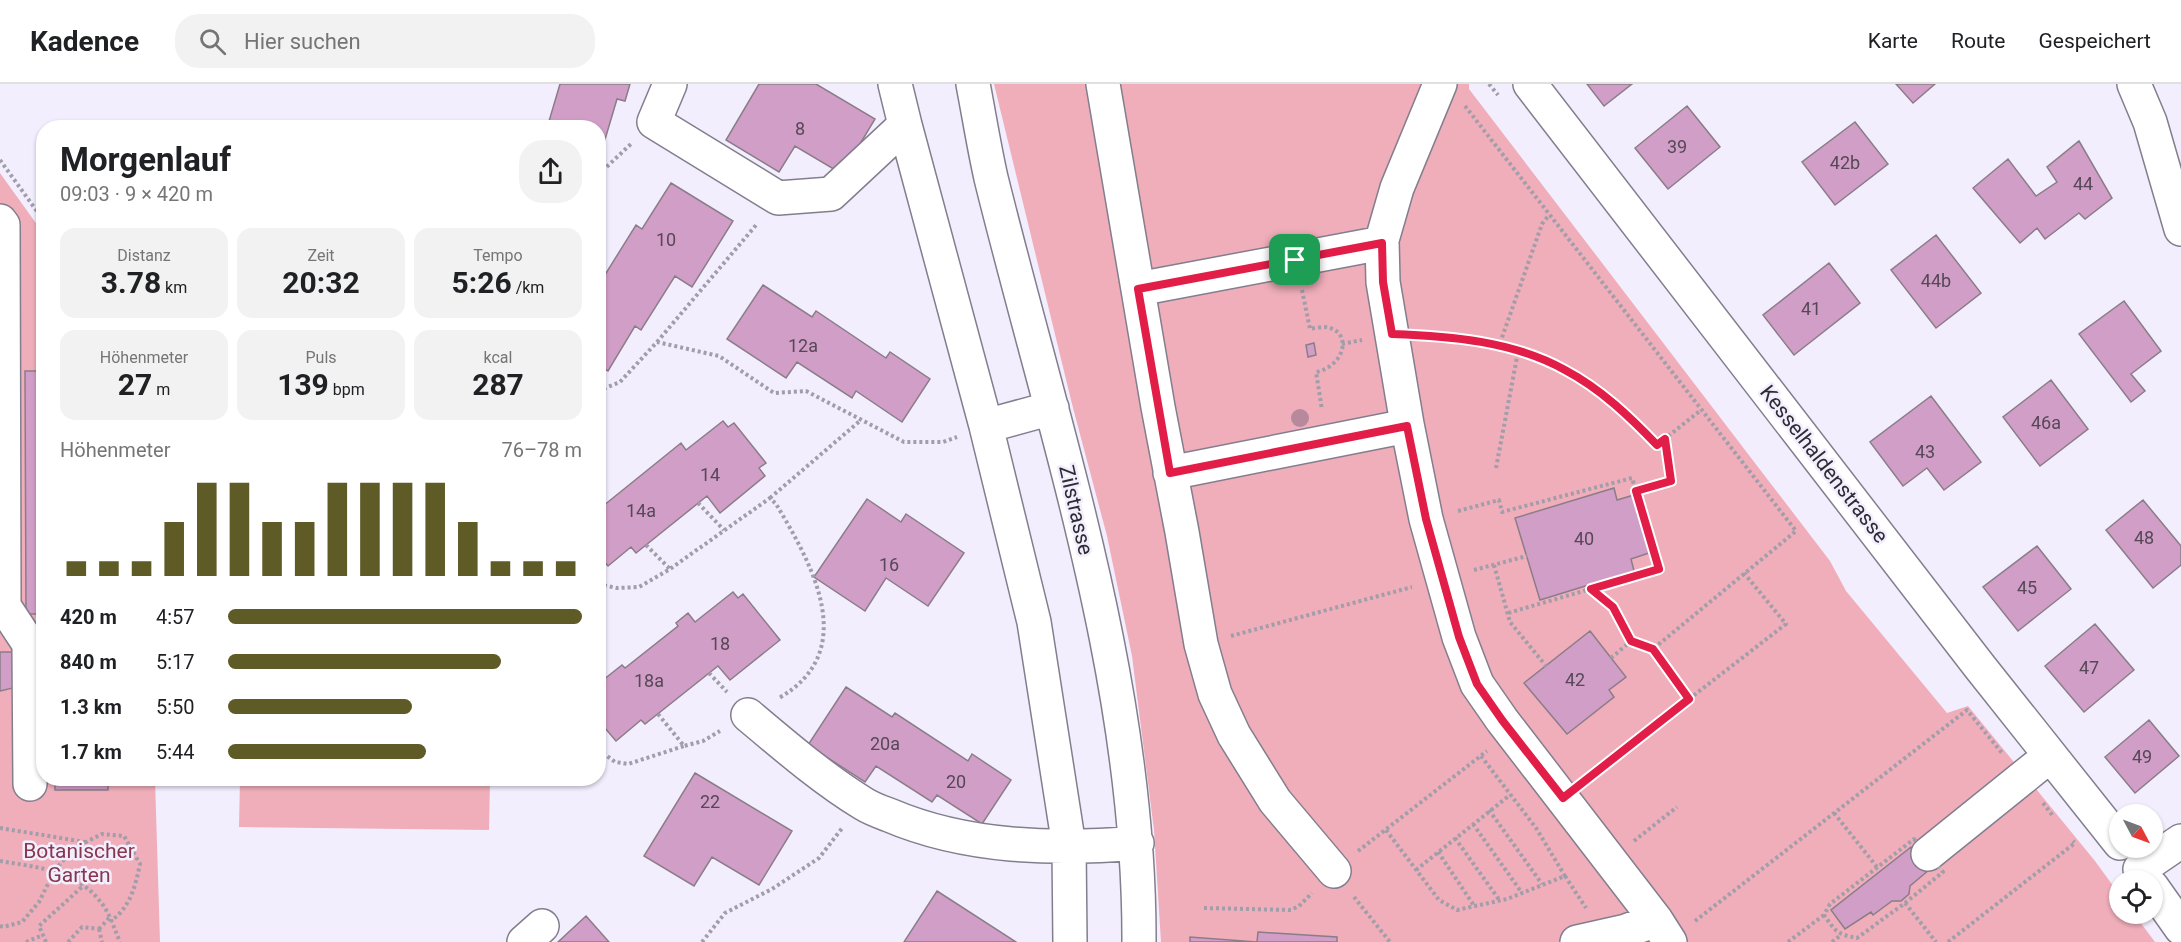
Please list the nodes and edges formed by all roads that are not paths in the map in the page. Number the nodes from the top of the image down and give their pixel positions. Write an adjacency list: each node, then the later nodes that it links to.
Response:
1 (670, 84): 8 (street)
2 (896, 84): 8 (street)
3 (973, 84): 13 (street, Zilstrasse)
4 (1103, 84): 12 (street)
5 (1530, 84): 20 (street, Kesselhaldenstrasse)
6 (2134, 84): 10 (street)
7 (1451, 93): 11 (street)
8 (904, 125): 14 (street)
9 (0, 221): 19 (street)
10 (2181, 229)
11 (1382, 243): 12 (street); 15 (street)
12 (1138, 289): 16 (street)
13 (1052, 408): 14 (street); 22 (street, Zilstrasse)
14 (986, 426): 23 (street)
15 (1407, 426): 16 (street); 29 (street)
16 (1170, 473): 25 (street)
17 (748, 715): 23 (street)
18 (2036, 767): 24 (street)
19 (30, 784)
20 (2109, 829)
21 (2181, 841): 26 (street)
22 (1137, 843): 23 (street); 32 (street, Zilstrasse)
23 (1069, 846): 31 (street)
24 (1928, 854)
25 (1334, 870)
26 (2142, 870)
27 (2163, 902): 28 (street)
28 (2181, 928)
29 (1672, 929): 30 (street)
30 (1588, 940)
31 (1070, 942)
32 (1139, 942)

